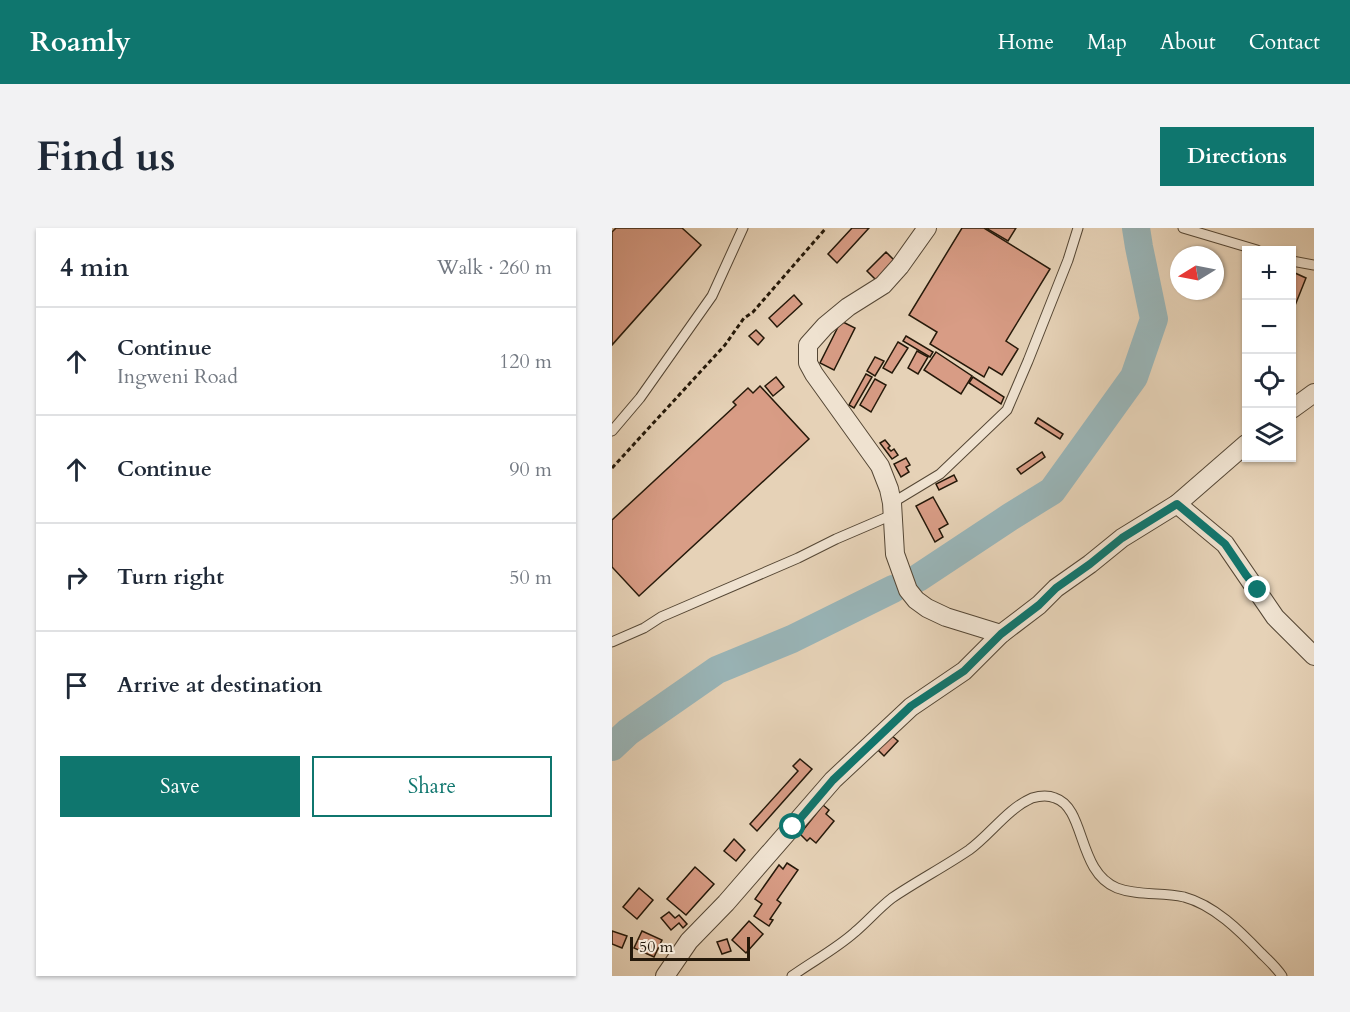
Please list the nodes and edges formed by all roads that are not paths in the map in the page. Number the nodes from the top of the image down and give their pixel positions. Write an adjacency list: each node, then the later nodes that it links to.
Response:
1 (743, 228): 11 (lane)
2 (927, 228): 14 (street)
3 (1078, 228): 14 (lane)
4 (1183, 228): 5 (lane)
5 (1205, 231): 6 (lane)
6 (1246, 246)
7 (1296, 263): 8 (lane)
8 (1314, 265)
9 (1314, 393): 10 (street)
10 (1293, 408)
11 (612, 431)
12 (1242, 447): 13 (street)
13 (1177, 504): 15 (street); 17 (street)
14 (892, 509): 15 (street); 16 (lane)
15 (1001, 634): 18 (street)
16 (612, 642)
17 (1314, 656)
18 (665, 976)
19 (792, 976): 20 (lane)
20 (1282, 976)

